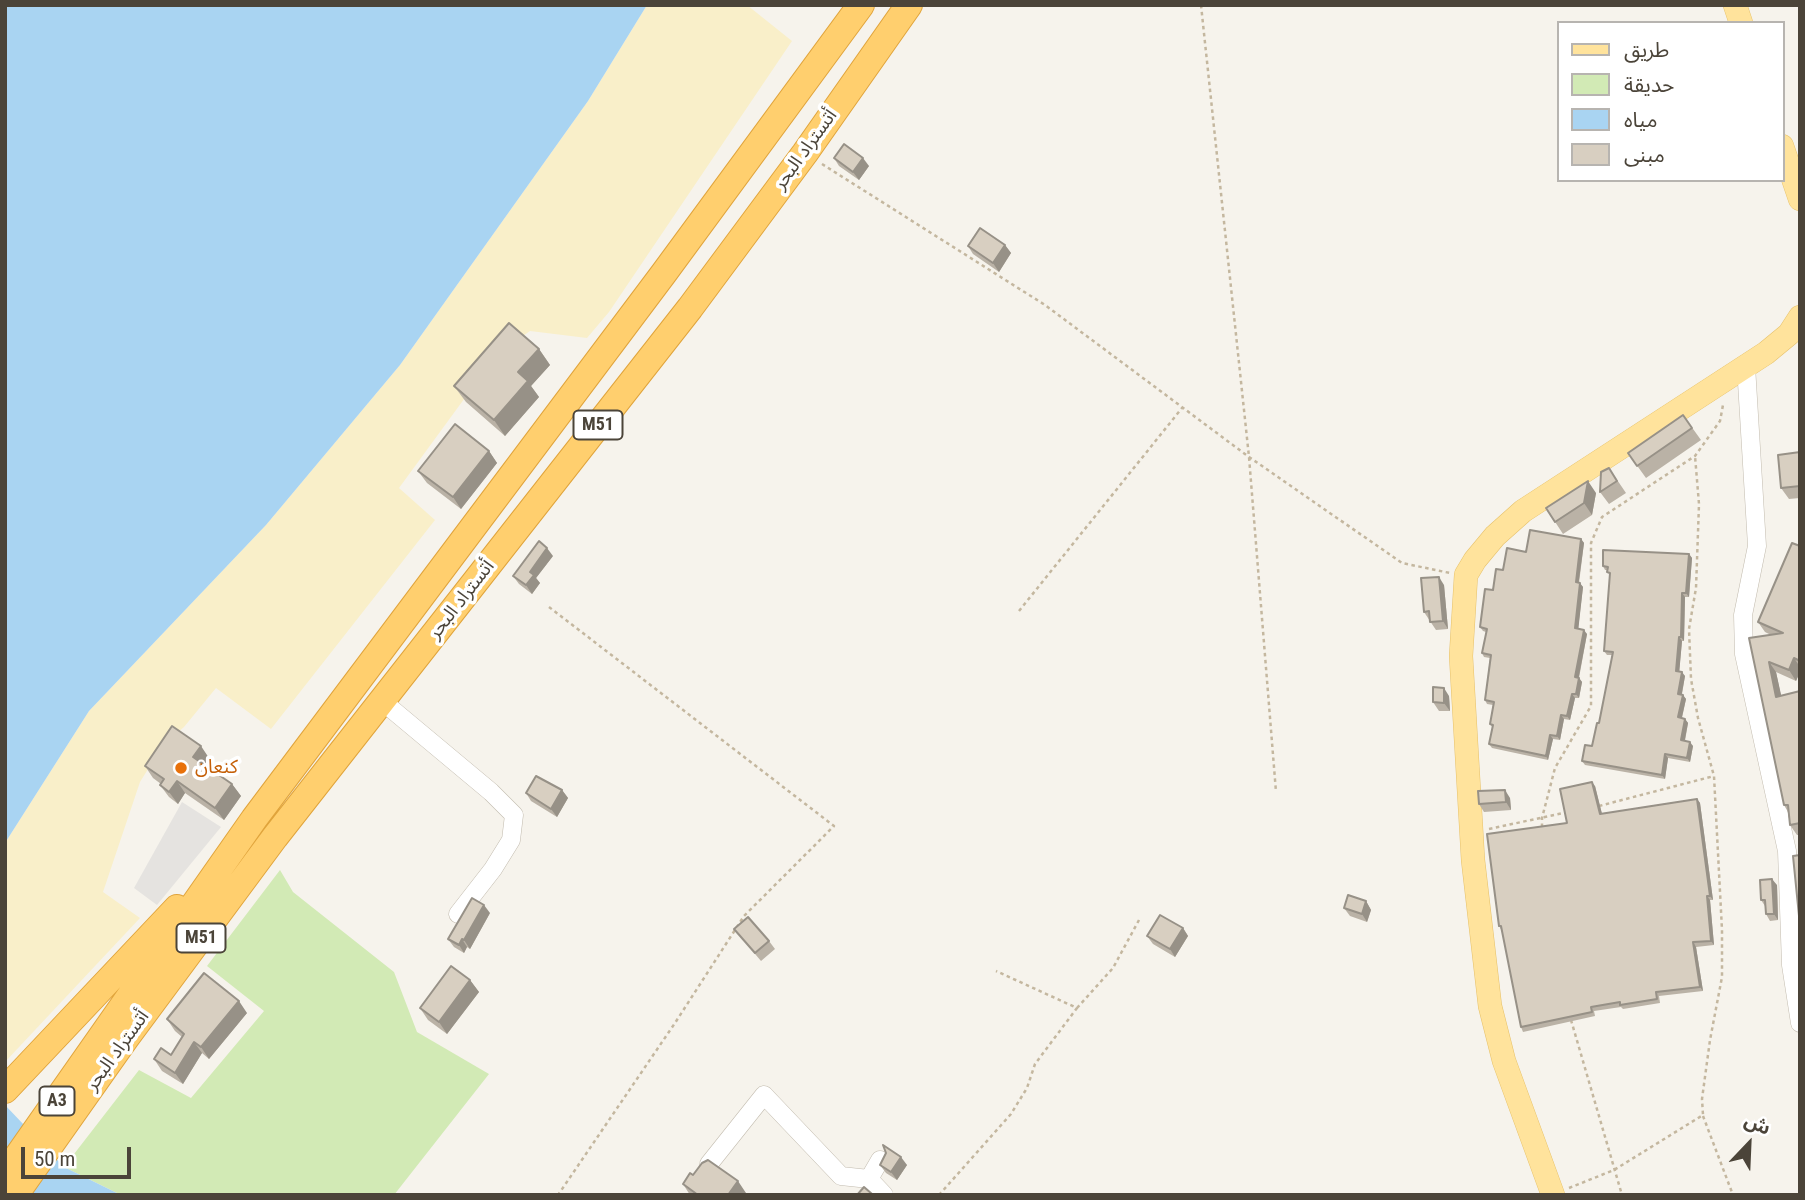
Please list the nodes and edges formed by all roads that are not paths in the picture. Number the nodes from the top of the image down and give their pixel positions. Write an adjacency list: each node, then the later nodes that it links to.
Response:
1 (861, 5): 5 (highway, أتستراد البحر / M51)
2 (909, 5): 6 (highway, أتستراد البحر / M51)
3 (1784, 152): 4 (main road)
4 (1800, 199)
5 (682, 249): 6 (highway); 7 (highway, أتستراد البحر / M51)
6 (713, 277): 8 (highway, أتستراد البحر / M51)
7 (660, 279): 8 (highway); 12 (highway, أتستراد البحر / M51)
8 (690, 308): 11 (highway, أتستراد البحر / M51)
9 (1800, 317): 10 (main road)
10 (1746, 366): 16 (street); 25 (main road)
11 (382, 701): 13 (highway, أتستراد البحر / M51); 15 (street)
12 (254, 818): 13 (highway); 14 (highway, أتستراد البحر / M51)
13 (275, 837): 17 (highway, أتستراد البحر / M51)
14 (235, 846): 17 (highway, A3); 18 (highway, M51)
15 (458, 914)
16 (1800, 1023)
17 (118, 1033): 21 (highway, A3); 23 (highway, أتستراد البحر)
18 (5, 1090)
19 (880, 1160): 22 (street)
20 (709, 1164): 22 (street)
21 (5, 1174)
22 (869, 1180): 24 (street)
23 (15, 1195)
24 (884, 1195)
25 (1553, 1195)

